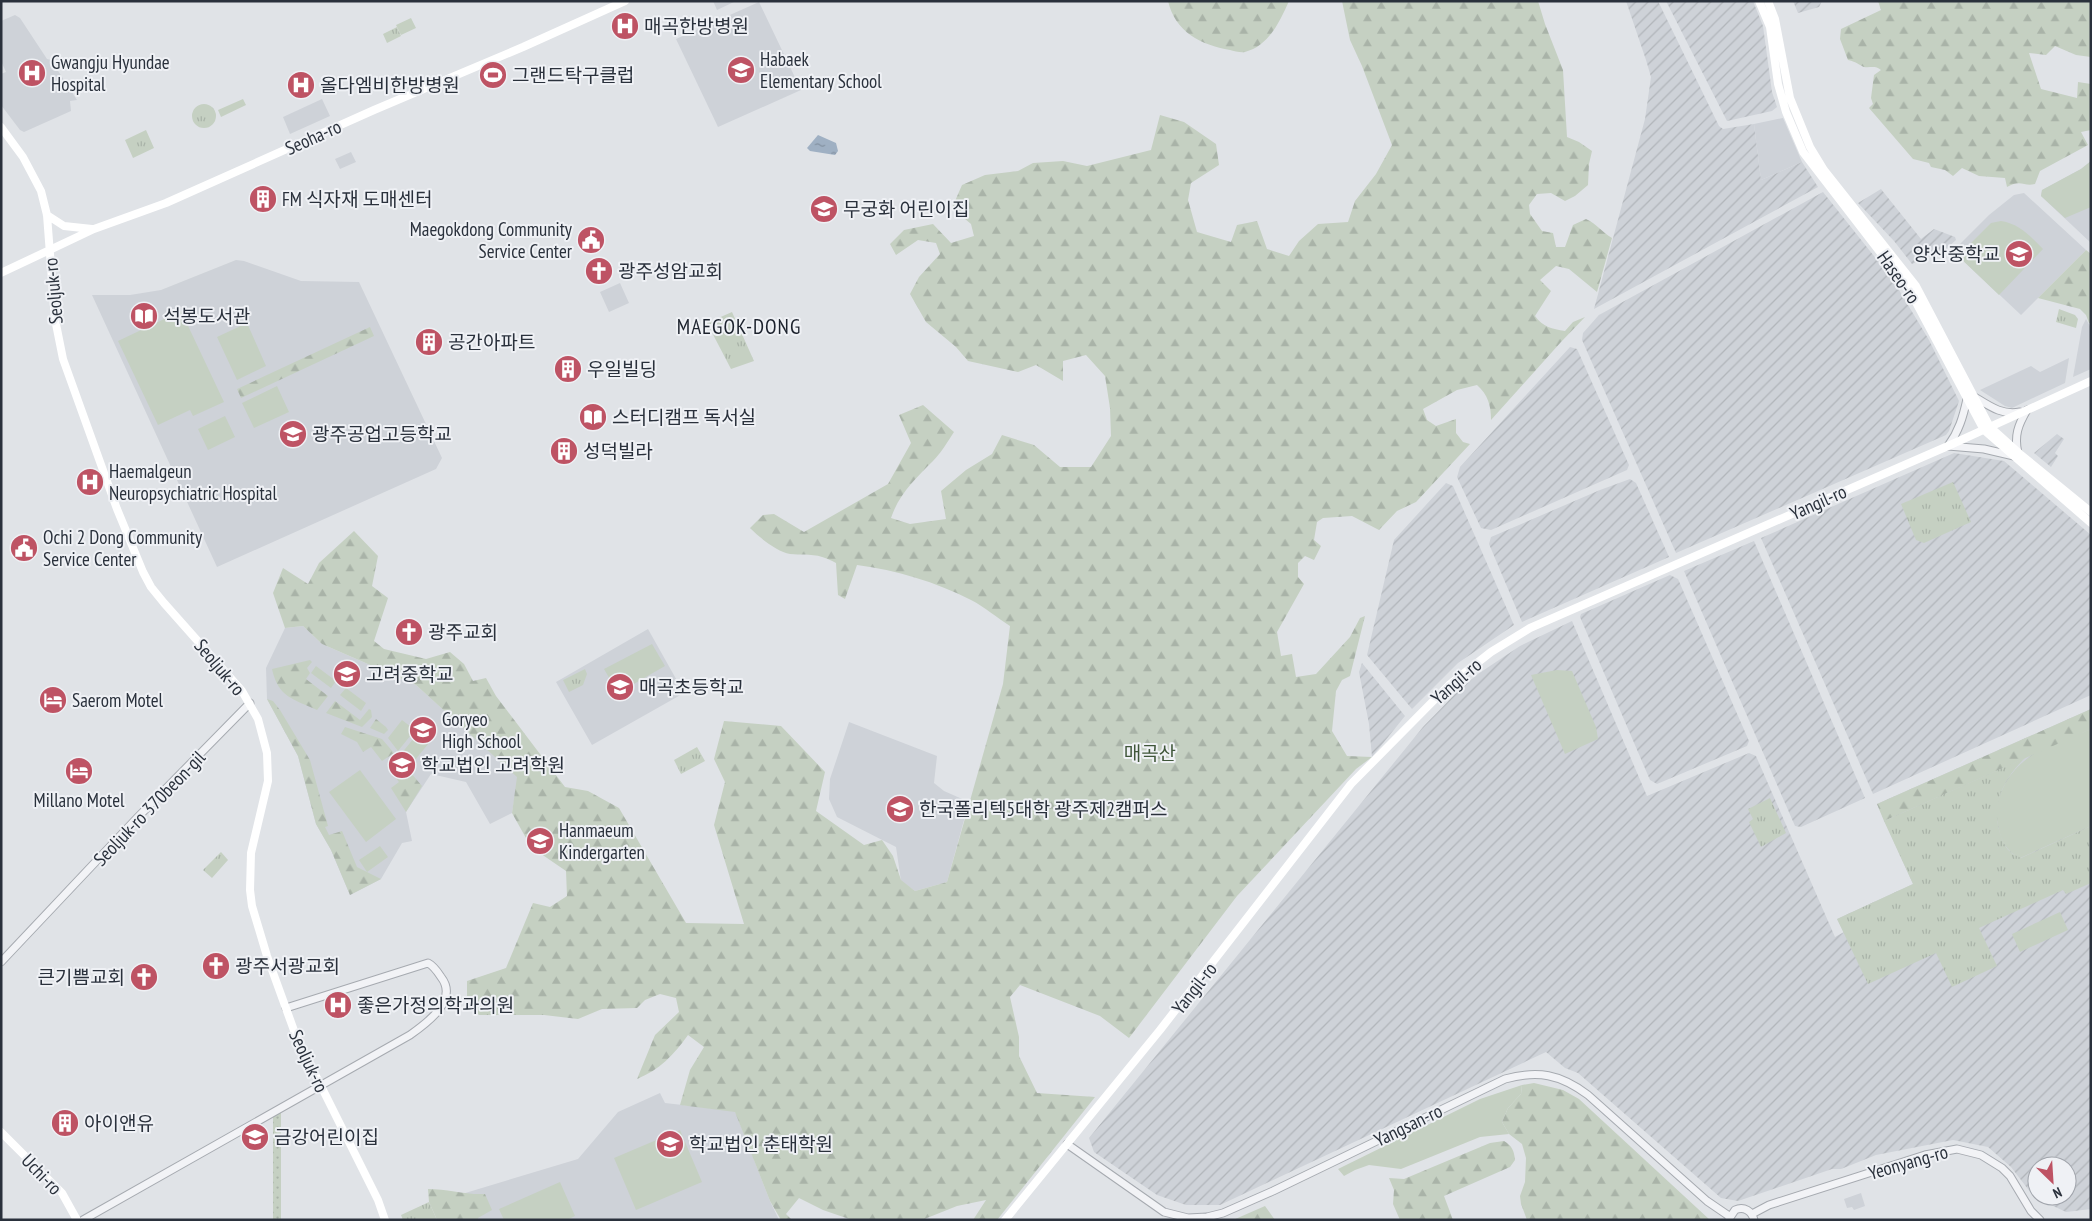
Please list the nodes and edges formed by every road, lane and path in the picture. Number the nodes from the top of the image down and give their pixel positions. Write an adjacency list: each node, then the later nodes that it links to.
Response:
1 (625, 1): 6 (main road, Seoha-ro)
2 (1759, 1): 10 (main road, Haseo-ro)
3 (1768, 1): 10 (main road, Haseo-ro)
4 (1, 127): 5 (main road, Seoljuk-ro)
5 (47, 216): 6 (main road); 7 (main road, Seoljuk-ro)
6 (94, 229): 7 (main road, Seoha-ro)
7 (50, 251): 8 (main road, Seoha-ro); 17 (main road, Seoljuk-ro)
8 (1, 274)
9 (2091, 381): 11 (main road, Yangil-ro)
10 (1970, 398): 11 (street); 12 (main road, Haseo-ro); 13 (street)
11 (2027, 410): 12 (main road, Yangil-ro); 14 (street)
12 (1987, 428): 13 (main road, Yangil-ro); 14 (main road, Haseo-ro)
13 (1948, 446): 14 (street); 22 (main road, Yangil-ro)
14 (2016, 455): 15 (main road, Haseo-ro); 16 (main road, Haseo-ro)
15 (2091, 512)
16 (2091, 522)
17 (250, 703): 18 (street, Seoljuk-ro 370beon-gil); 19 (main road, Seoljuk-ro)
18 (1, 962)
19 (286, 1008): 20 (main road, Seoljuk-ro); 20 (street)
20 (320, 1085): 26 (street); 27 (main road, Seoljuk-ro)
21 (1, 1132): 25 (main road, Uchi-ro)
22 (1067, 1144): 24 (street, Yangsan-ro); 28 (main road, Yangil-ro)
23 (1753, 1217): 24 (street); 29 (street, Yeonyang-ro)
24 (1729, 1218)
25 (77, 1220)
26 (83, 1220)
27 (385, 1220)
28 (1005, 1220)
29 (2040, 1220)

